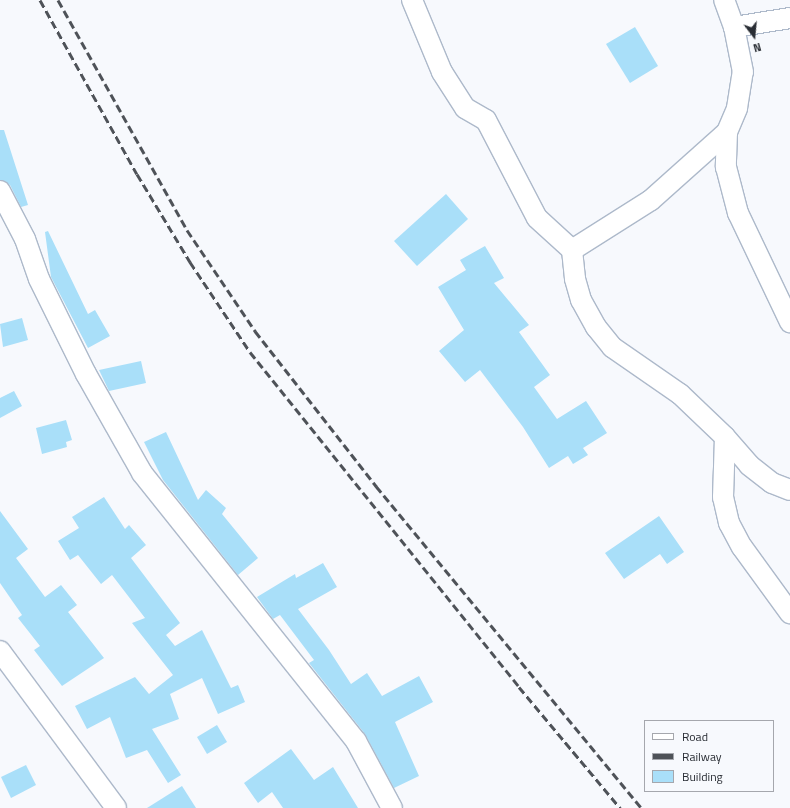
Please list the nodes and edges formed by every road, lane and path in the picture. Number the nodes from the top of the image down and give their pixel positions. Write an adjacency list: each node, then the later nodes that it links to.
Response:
1 (412, 0): 7 (street)
2 (724, 0): 4 (street)
3 (790, 18): 4 (street)
4 (734, 27): 5 (street)
5 (727, 132): 7 (street); 8 (street)
6 (0, 191): 14 (street)
7 (572, 250): 9 (street)
8 (790, 322)
9 (726, 437): 10 (street); 11 (street)
10 (790, 490)
11 (790, 613)
12 (0, 651): 13 (street)
13 (112, 807)
14 (392, 808)

